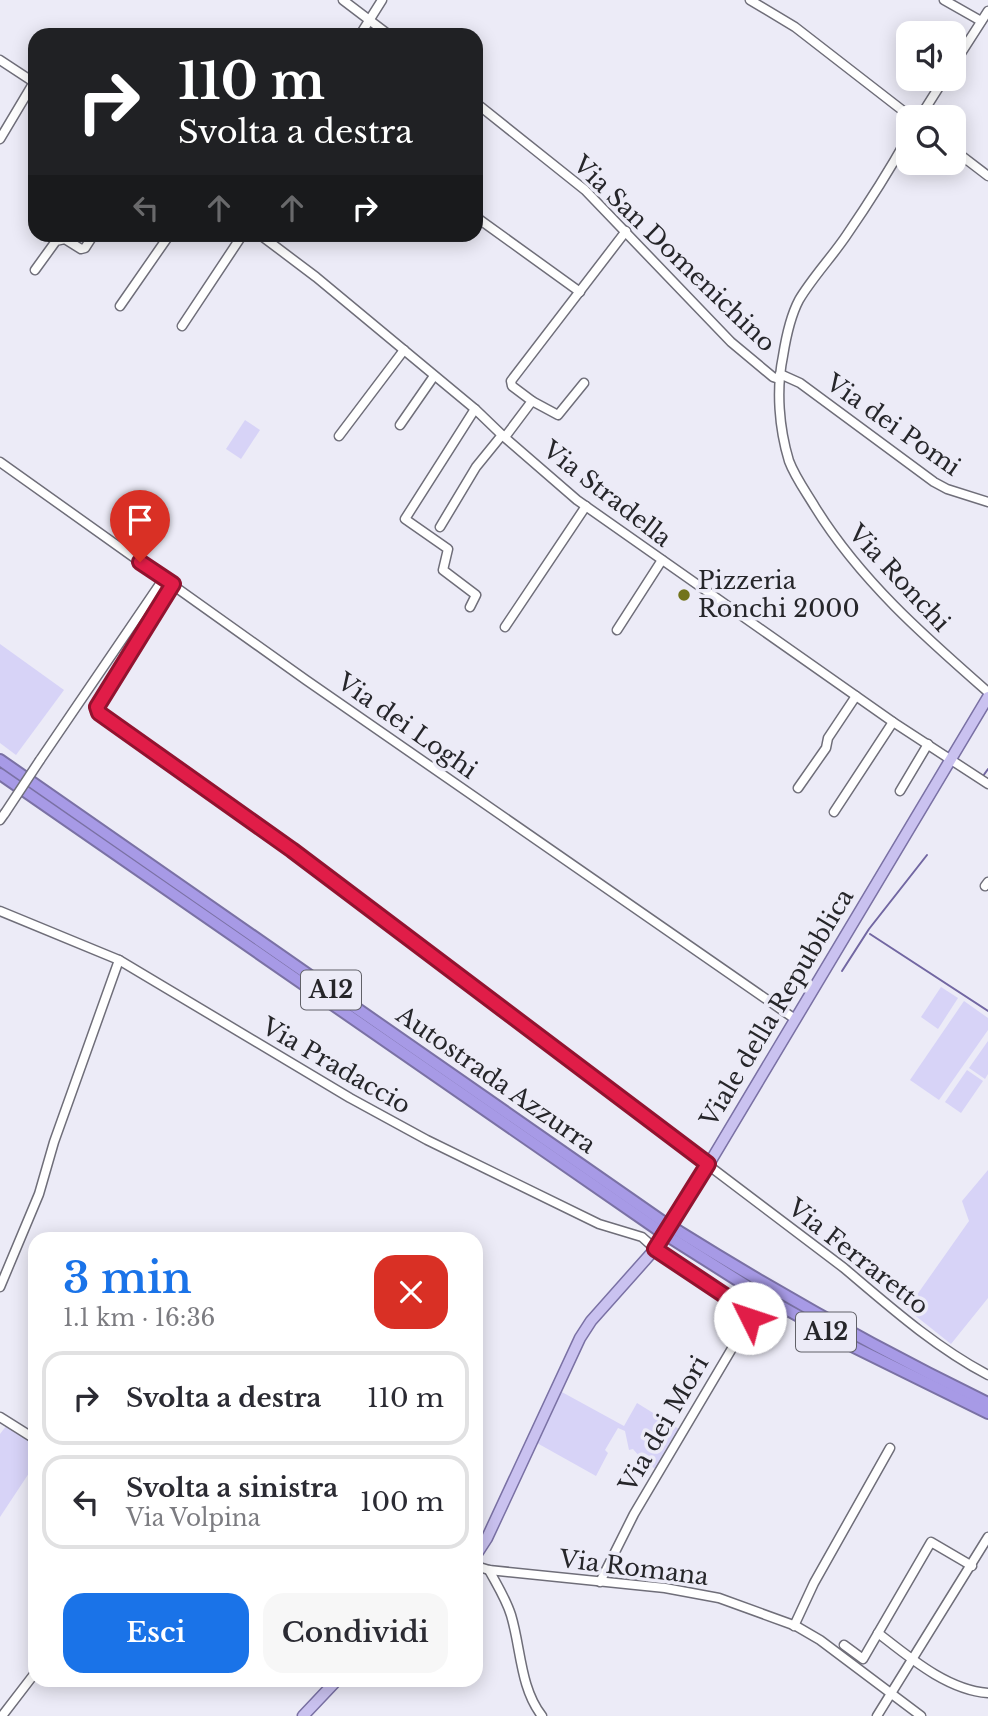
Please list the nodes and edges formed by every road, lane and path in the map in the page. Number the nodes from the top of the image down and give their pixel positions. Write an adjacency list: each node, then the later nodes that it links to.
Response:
1 (343, 0): 7 (street)
2 (383, 0): 7 (street)
3 (750, 0): 14 (street)
4 (944, 0): 6 (street)
5 (988, 11): 6 (street)
6 (981, 21): 10 (street)
7 (370, 22): 8 (street); 9 (street)
8 (365, 28)
9 (378, 28)
10 (966, 45)
11 (0, 60): 12 (street)
12 (28, 78)
13 (28, 92): 16 (street)
14 (896, 105)
15 (483, 109): 21 (street, Via San Domenichino)
16 (0, 139)
17 (896, 156): 34 (street, Via Ronchi)
18 (966, 159): 19 (street)
19 (988, 176)
20 (483, 221): 29 (street)
21 (626, 231): 29 (street); 34 (street, Via San Domenichino)
22 (56, 242): 28 (street)
23 (70, 242): 24 (street)
24 (89, 242)
25 (164, 242): 30 (street)
26 (238, 242): 31 (street)
27 (270, 242): 32 (street, Via Stradella)
28 (35, 270)
29 (580, 292): 36 (street)
30 (120, 306)
31 (182, 326)
32 (404, 350): 33 (street, Via Stradella); 39 (street)
33 (434, 376): 37 (street, Via Stradella); 38 (street)
34 (779, 377): 42 (street, Via dei Pomi); 51 (street, Via Ronchi)
35 (584, 383): 36 (street)
36 (532, 401): 40 (street)
37 (475, 409): 40 (street, Via Stradella); 48 (street)
38 (400, 425)
39 (339, 436)
40 (504, 436): 43 (street, Via Stradella); 44 (street)
41 (0, 461): 46 (street, Via dei Loghi)
42 (988, 502)
43 (586, 506): 45 (street, Via Stradella); 49 (street)
44 (440, 527)
45 (662, 561): 50 (street); 52 (street, Via Stradella)
46 (164, 578): 47 (street, Via dei Loghi); 63 (street, bridge)
47 (173, 584): 66 (street, Via dei Loghi); 67 (street, Via Ferraretto)
48 (470, 607)
49 (505, 627)
50 (617, 630)
51 (988, 694): 56 (main road, Viale della Repubblica)
52 (856, 696): 53 (street, Via Stradella); 60 (street)
53 (895, 723): 54 (street, Via Stradella); 57 (street); 62 (street)
54 (928, 744): 56 (street, Via Stradella); 61 (street)
55 (0, 760): 68 (highway, Autostrada Azzurra / A12)
56 (950, 760): 59 (street, Via Stradella); 66 (main road, Viale della Repubblica)
57 (877, 766)
58 (0, 774): 68 (highway, Autostrada Azzurra / A12)
59 (982, 780)
60 (798, 788)
61 (900, 791)
62 (834, 812)
63 (2, 817)
64 (0, 911): 65 (street, Via Pradaccio)
65 (119, 960): 70 (street, Via Pradaccio); 71 (street)
66 (795, 1019): 67 (main road, Viale della Repubblica)
67 (708, 1164): 70 (main road, Viale della Repubblica); 72 (street, Via Ferraretto)
68 (660, 1225): 69 (highway, Autostrada Azzurra / A12, bridge)
69 (674, 1235): 73 (highway, Autostrada Azzurra / A12); 74 (highway, Autostrada Azzurra / A12)
70 (655, 1249): 79 (main road, Viale della Repubblica); 83 (street, Via dei Mori)
71 (0, 1287)
72 (988, 1375)
73 (988, 1403)
74 (988, 1413)
75 (0, 1417): 76 (street)
76 (28, 1435)
77 (890, 1448): 84 (street)
78 (988, 1537): 80 (street)
79 (483, 1544)
80 (972, 1566): 85 (street); 87 (street)
81 (483, 1568): 82 (street, Via Romana)
82 (489, 1570): 83 (street, Via Romana); 94 (street)
83 (600, 1582): 84 (street, Via Romana)
84 (794, 1626): 90 (street, Via Romana)
85 (878, 1633): 86 (street); 87 (street)
86 (844, 1645)
87 (911, 1658): 90 (street); 91 (street)
88 (28, 1682): 92 (street)
89 (330, 1687): 93 (main road)
90 (891, 1692): 95 (street); 96 (street, Via Romana)
91 (988, 1693)
92 (2, 1716)
93 (303, 1716)
94 (542, 1716)
95 (877, 1716)
96 (922, 1716)

